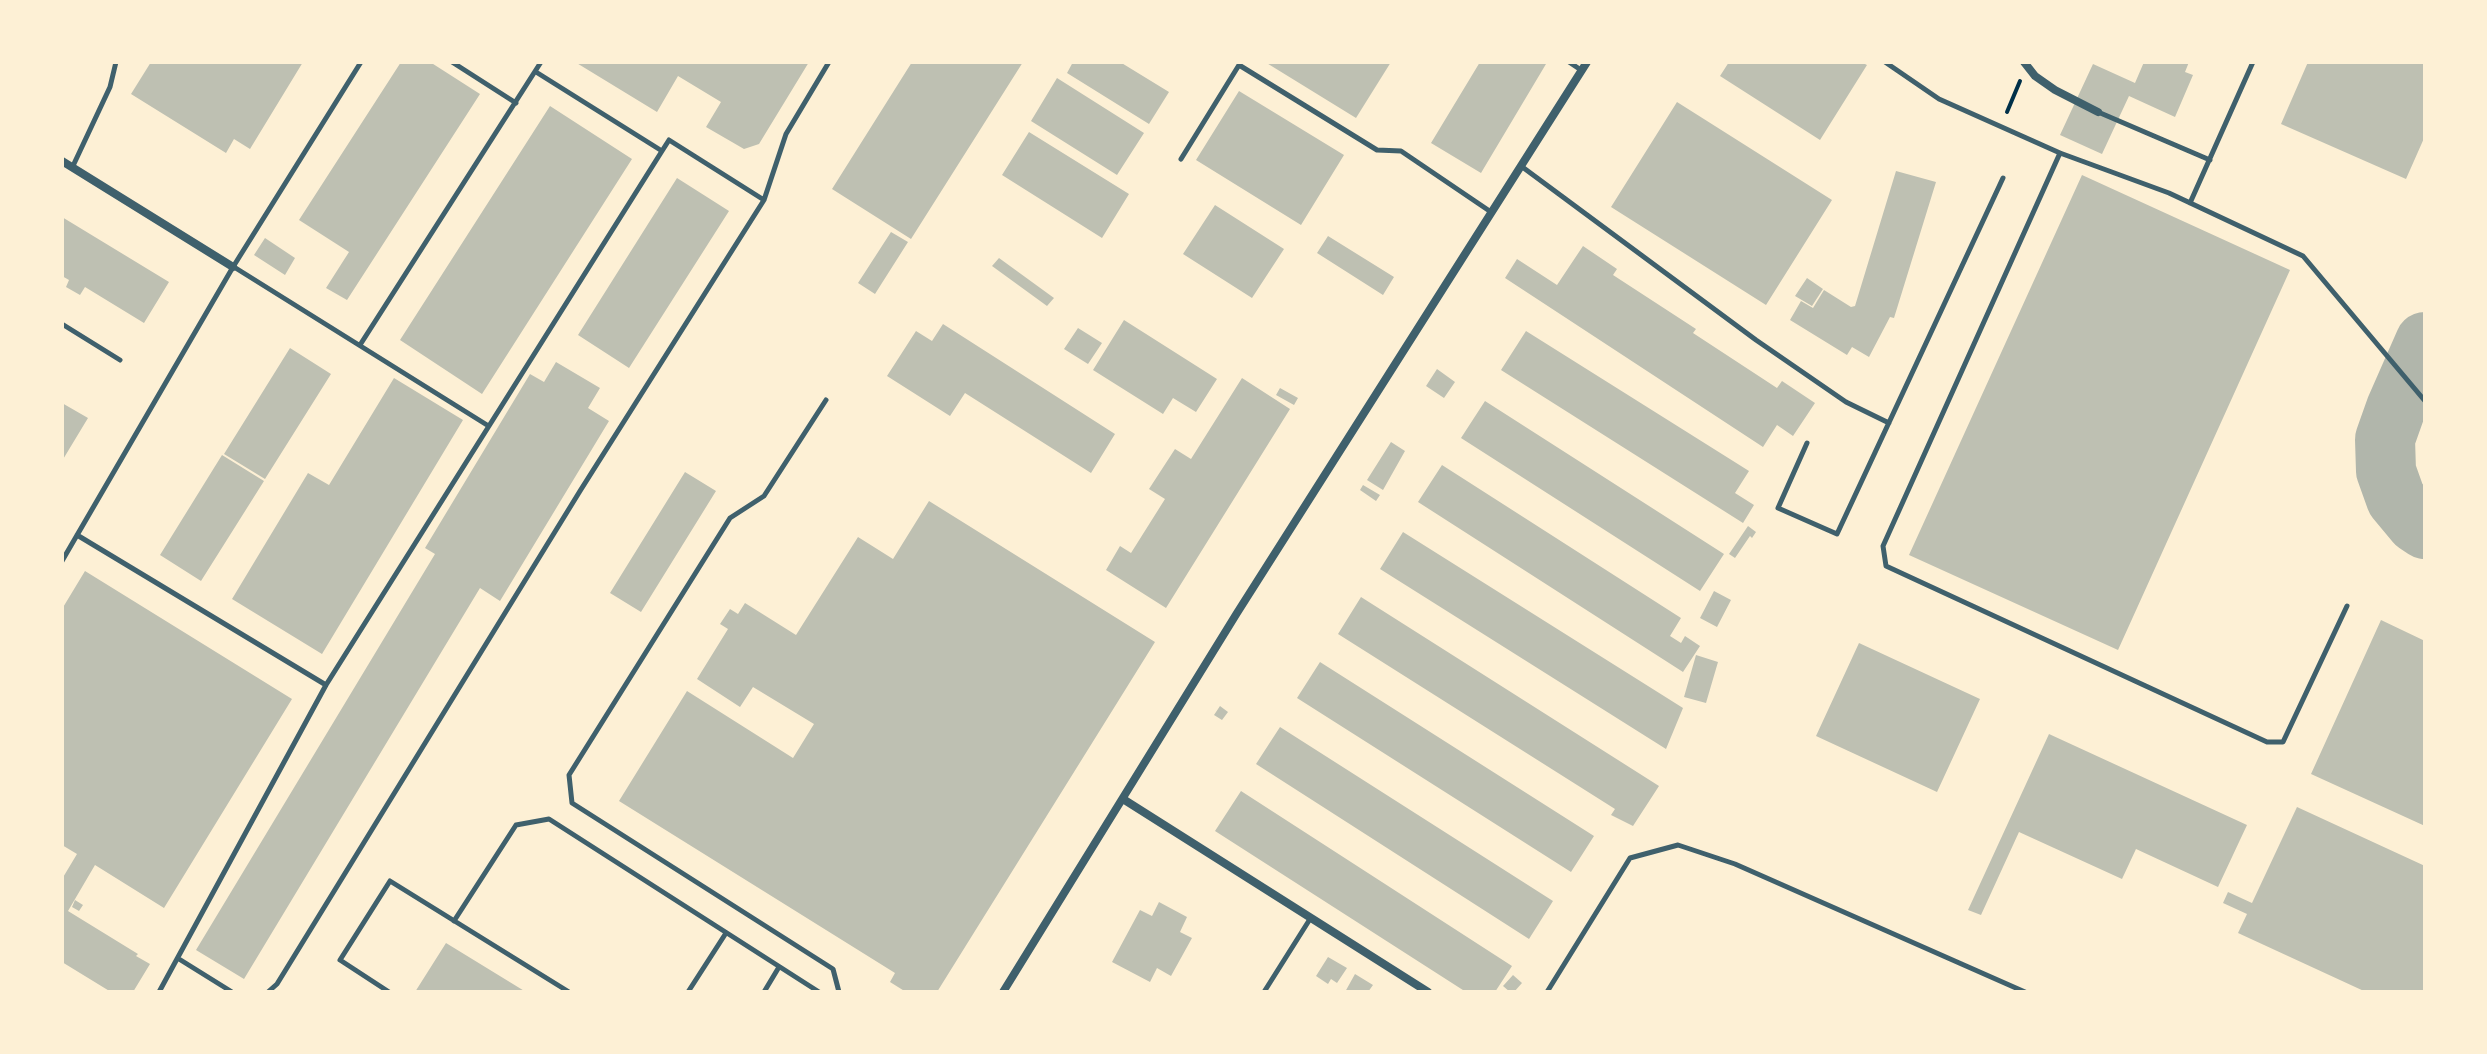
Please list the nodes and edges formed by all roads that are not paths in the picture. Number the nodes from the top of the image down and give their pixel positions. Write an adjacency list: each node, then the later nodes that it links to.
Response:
1 (116, 62): 20 (lane)
2 (361, 62): 25 (lane)
3 (452, 62): 12 (lane)
4 (541, 62): 11 (lane)
5 (829, 62): 22 (lane)
6 (1569, 62): 10 (lane)
7 (1885, 62): 15 (lane)
8 (2253, 62): 17 (lane)
9 (2026, 64): 13 (street)
10 (1584, 66): 19 (street)
11 (536, 72): 12 (lane); 14 (lane)
12 (516, 103): 27 (lane)
13 (2098, 112): 17 (lane)
14 (662, 151): 22 (lane); 32 (lane)
15 (2060, 153): 23 (lane); 36 (lane)
16 (1181, 159): 24 (lane)
17 (2210, 160): 23 (lane)
18 (62, 161): 20 (street)
19 (1520, 165): 24 (street); 31 (lane)
20 (72, 168): 25 (street)
21 (2003, 178): 31 (lane)
22 (764, 200): 46 (lane)
23 (2190, 203): 30 (lane)
24 (1491, 212): 38 (street)
25 (233, 267): 27 (lane); 34 (lane)
26 (62, 324): 28 (lane)
27 (360, 345): 32 (lane)
28 (120, 360)
29 (826, 400): 52 (lane)
30 (2425, 401)
31 (1889, 423): 33 (lane)
32 (487, 425): 37 (lane)
33 (1807, 443)
34 (77, 535): 35 (lane); 37 (lane)
35 (62, 561)
36 (2347, 606)
37 (326, 685): 42 (lane)
38 (1123, 799): 39 (street); 53 (street)
39 (1311, 918): 54 (lane); 55 (street)
40 (454, 921): 41 (lane); 47 (lane); 48 (lane)
41 (726, 933): 43 (lane); 49 (lane)
42 (179, 959): 44 (lane); 45 (lane)
43 (779, 967): 50 (lane); 51 (lane)
44 (159, 992)
45 (232, 992)
46 (268, 992)
47 (389, 992)
48 (569, 992)
49 (688, 992)
50 (764, 992)
51 (819, 992)
52 (839, 992)
53 (1003, 992)
54 (1264, 992)
55 (1428, 992)
56 (1547, 992): 57 (lane)
57 (2025, 992)

